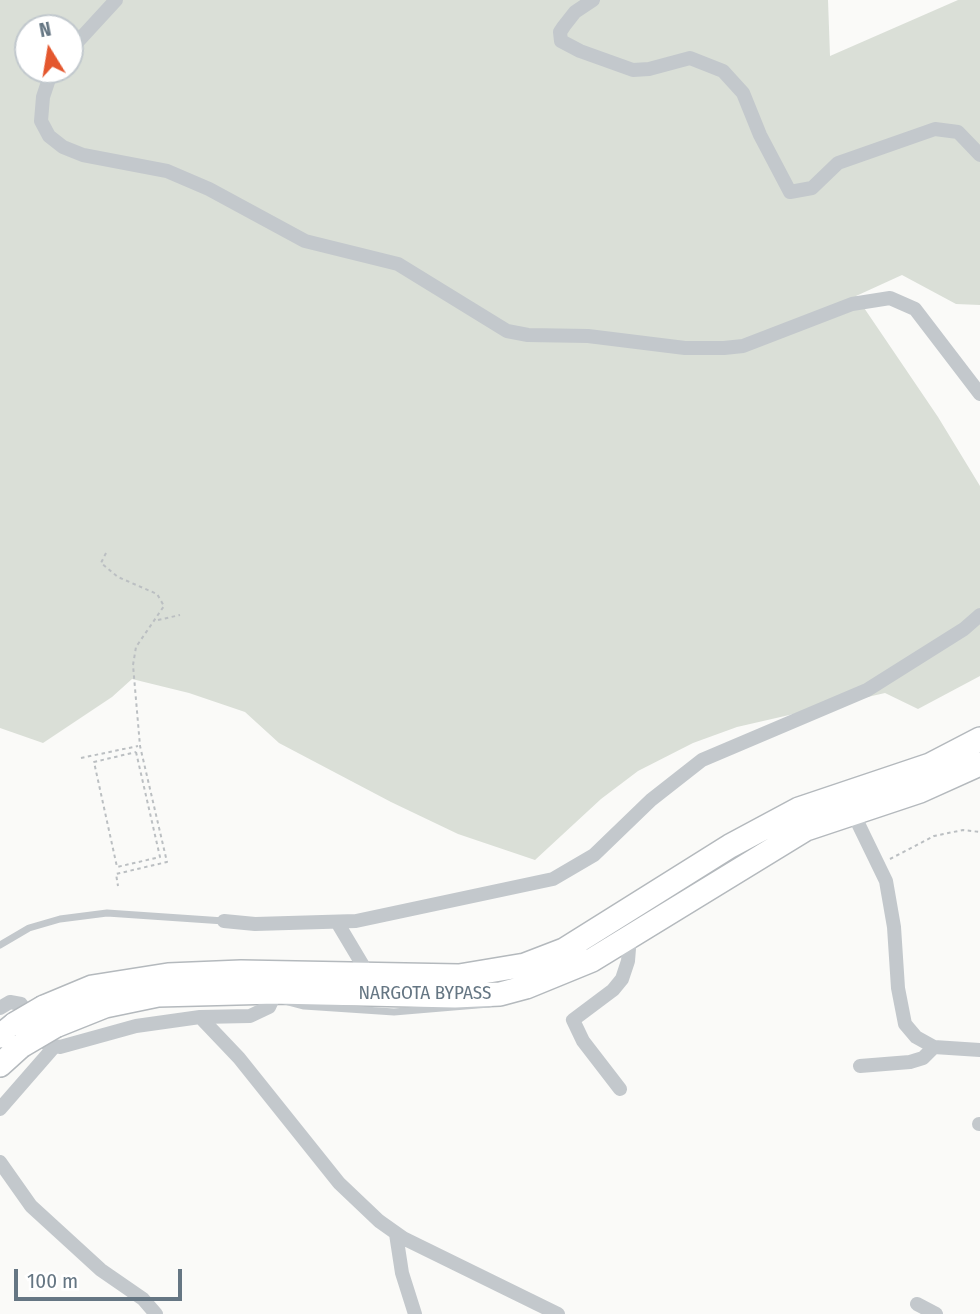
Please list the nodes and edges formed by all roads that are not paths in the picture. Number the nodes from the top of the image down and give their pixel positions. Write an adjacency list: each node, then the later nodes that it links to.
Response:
1 (116, 0): 3 (street)
2 (593, 0): 5 (street)
3 (84, 35)
4 (47, 84): 6 (street)
5 (980, 155)
6 (980, 394)
7 (980, 615): 15 (street)
8 (980, 723): 11 (highway)
9 (980, 739): 11 (highway, NARGOTA BYPASS)
10 (980, 764): 12 (highway, NARGOTA BYPASS)
11 (930, 765): 13 (highway, NARGOTA BYPASS)
12 (853, 813): 13 (highway, NARGOTA BYPASS); 23 (street)
13 (802, 819): 16 (highway, NARGOTA BYPASS); 18 (highway, NARGOTA BYPASS)
14 (224, 921): 15 (street); 17 (lane)
15 (337, 922): 18 (street)
16 (630, 936): 19 (highway, NARGOTA BYPASS); 27 (street)
17 (0, 945)
18 (368, 974): 22 (highway, NARGOTA BYPASS)
19 (277, 993): 20 (street); 22 (highway, NARGOTA BYPASS)
20 (200, 1017): 22 (street); 30 (street)
21 (5, 1022): 22 (highway, NARGOTA BYPASS, bridge); 22 (street)
22 (51, 1027): 25 (highway, NARGOTA BYPASS, bridge); 28 (street)
23 (934, 1047): 24 (street); 26 (street)
24 (980, 1050)
25 (0, 1065)
26 (860, 1066)
27 (620, 1089)
28 (0, 1109)
29 (0, 1162): 32 (street)
30 (396, 1234): 33 (street); 34 (street)
31 (917, 1304): 35 (street)
32 (156, 1314)
33 (415, 1314)
34 (558, 1314)
35 (936, 1314)

